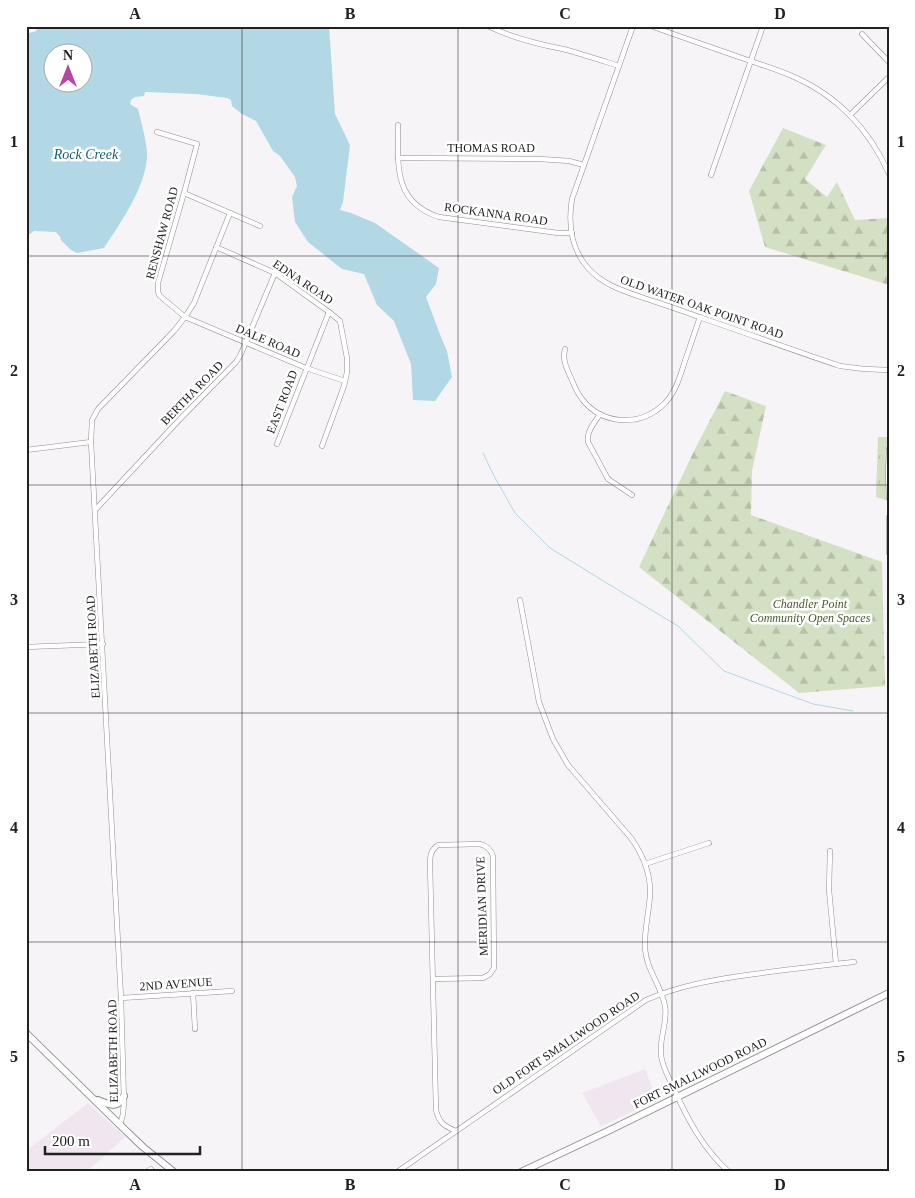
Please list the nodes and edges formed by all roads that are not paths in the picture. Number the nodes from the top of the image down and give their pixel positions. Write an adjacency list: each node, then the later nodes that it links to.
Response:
1 (488, 26): 8 (street)
2 (633, 26): 8 (street, OLD WATER OAK POINT ROAD)
3 (651, 26): 6 (street)
4 (763, 26): 6 (street)
5 (862, 34): 7 (street)
6 (751, 61): 10 (street); 16 (street)
7 (889, 62)
8 (619, 66): 14 (street, OLD WATER OAK POINT ROAD)
9 (889, 77): 10 (street)
10 (850, 115): 15 (street)
11 (398, 125): 13 (street, ROCKANNA ROAD)
12 (157, 132): 17 (street, RENSHAW ROAD)
13 (398, 158): 14 (street, THOMAS ROAD); 20 (street, ROCKANNA ROAD)
14 (584, 165): 20 (street, OLD WATER OAK POINT ROAD)
15 (889, 174)
16 (711, 175)
17 (184, 194): 18 (street); 24 (street, RENSHAW ROAD)
18 (230, 213): 19 (street); 21 (street, ELIZABETH ROAD)
19 (260, 226)
20 (572, 233): 25 (street, OLD WATER OAK POINT ROAD)
21 (216, 246): 22 (street, EDNA ROAD); 24 (street, ELIZABETH ROAD)
22 (275, 273): 23 (street, EDNA ROAD); 26 (street, BERTHA ROAD)
23 (329, 312): 28 (street, EAST ROAD); 30 (street, EDNA ROAD)
24 (185, 317): 26 (street, DALE ROAD); 32 (street, ELIZABETH ROAD)
25 (700, 317): 29 (street, OLD WATER OAK POINT ROAD); 31 (street)
26 (245, 343): 28 (street, DALE ROAD); 39 (street, BERTHA ROAD)
27 (565, 349): 31 (street)
28 (306, 368): 30 (street, DALE ROAD); 33 (street, EAST ROAD)
29 (889, 370)
30 (345, 381): 34 (street, EDNA ROAD)
31 (600, 414): 37 (street)
32 (91, 442): 36 (street); 39 (street, ELIZABETH ROAD)
33 (277, 444)
34 (322, 446)
35 (889, 449): 38 (street)
36 (26, 450)
37 (632, 495)
38 (889, 498)
39 (96, 509): 43 (street, ELIZABETH ROAD)
40 (889, 517): 41 (street)
41 (889, 552)
42 (520, 600): 47 (street)
43 (103, 644): 44 (street); 55 (street, ELIZABETH ROAD)
44 (26, 647)
45 (709, 843): 47 (street)
46 (830, 851): 49 (street)
47 (645, 864): 53 (street)
48 (854, 962): 49 (street, OLD FORT SMALLWOOD ROAD)
49 (836, 964): 53 (street, OLD FORT SMALLWOOD ROAD)
50 (433, 980): 50 (street, MERIDIAN DRIVE); 62 (street, MERIDIAN DRIVE)
51 (232, 991): 52 (street, 2ND AVENUE)
52 (194, 993): 55 (street, 2ND AVENUE); 56 (street)
53 (661, 993): 59 (street); 62 (street, OLD FORT SMALLWOOD ROAD)
54 (889, 993): 59 (main road, FORT SMALLWOOD ROAD)
55 (122, 998): 58 (street, ELIZABETH ROAD)
56 (195, 1029)
57 (26, 1034): 60 (main road)
58 (124, 1096): 60 (main road); 61 (street, ELIZABETH ROAD)
59 (677, 1097): 65 (main road, FORT SMALLWOOD ROAD); 66 (street)
60 (94, 1098): 61 (main road)
61 (120, 1125): 63 (main road)
62 (456, 1131): 64 (street, OLD FORT SMALLWOOD ROAD)
63 (174, 1172)
64 (397, 1172)
65 (521, 1172)
66 (729, 1172)

